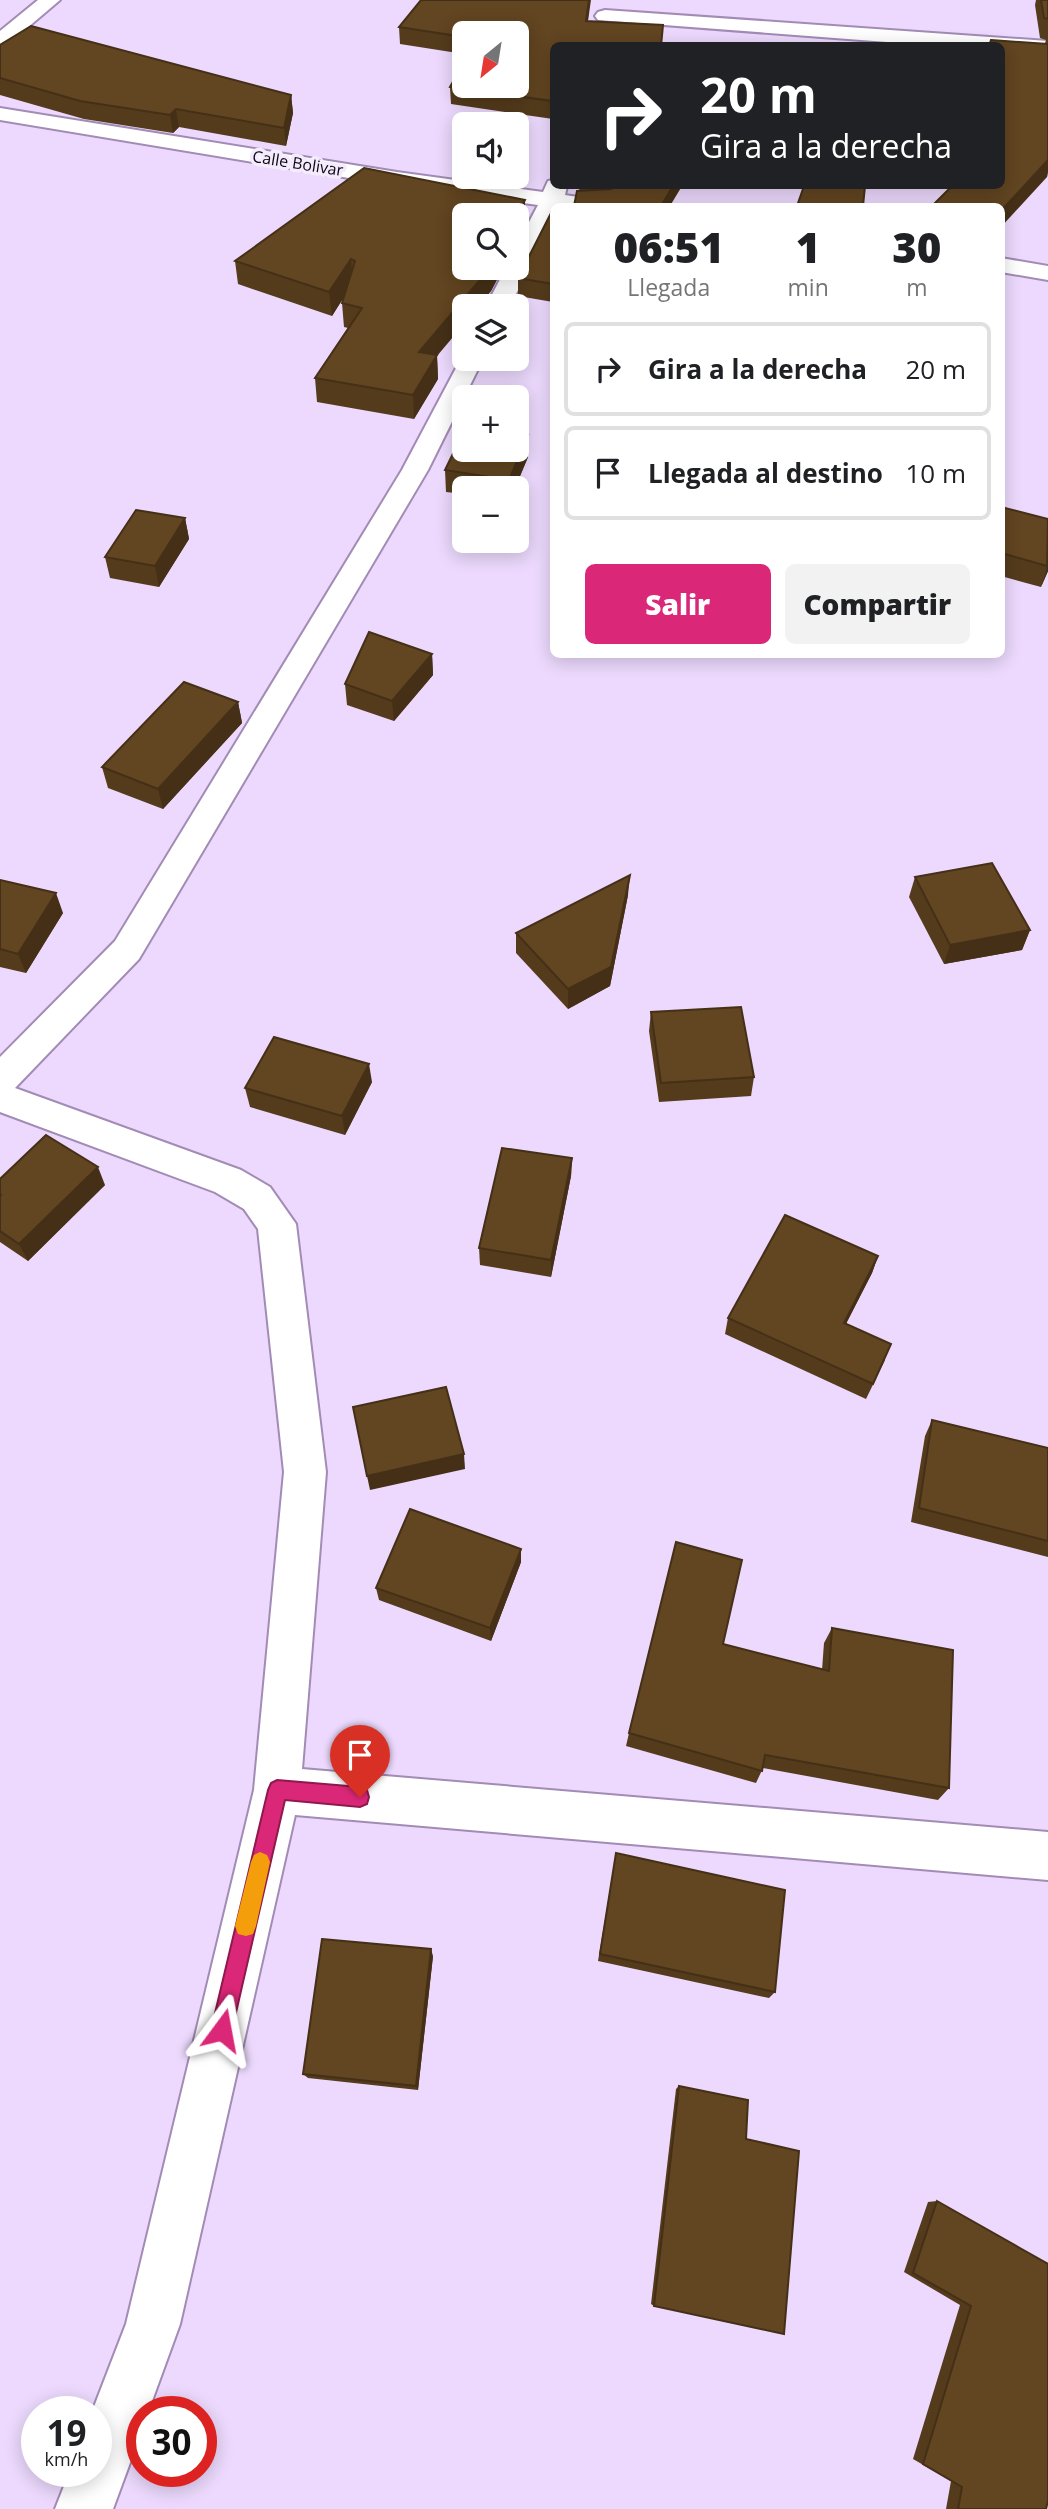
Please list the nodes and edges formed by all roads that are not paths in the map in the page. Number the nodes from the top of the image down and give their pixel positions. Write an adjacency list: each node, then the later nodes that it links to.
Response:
1 (50, 0): 3 (street)
2 (604, 17): 4 (street)
3 (0, 41)
4 (974, 42)
5 (1005, 44): 6 (street)
6 (1048, 47)
7 (0, 114): 8 (street, Calle Bolivar)
8 (554, 193): 9 (street, Calle Bolivar); 12 (street)
9 (587, 203)
10 (1005, 266): 11 (street)
11 (1048, 272)
12 (504, 294)
13 (465, 371): 14 (street)
14 (0, 1080)
15 (0, 1097): 16 (street)
16 (277, 1790): 17 (street); 18 (street)
17 (1048, 1856)
18 (84, 2509)

